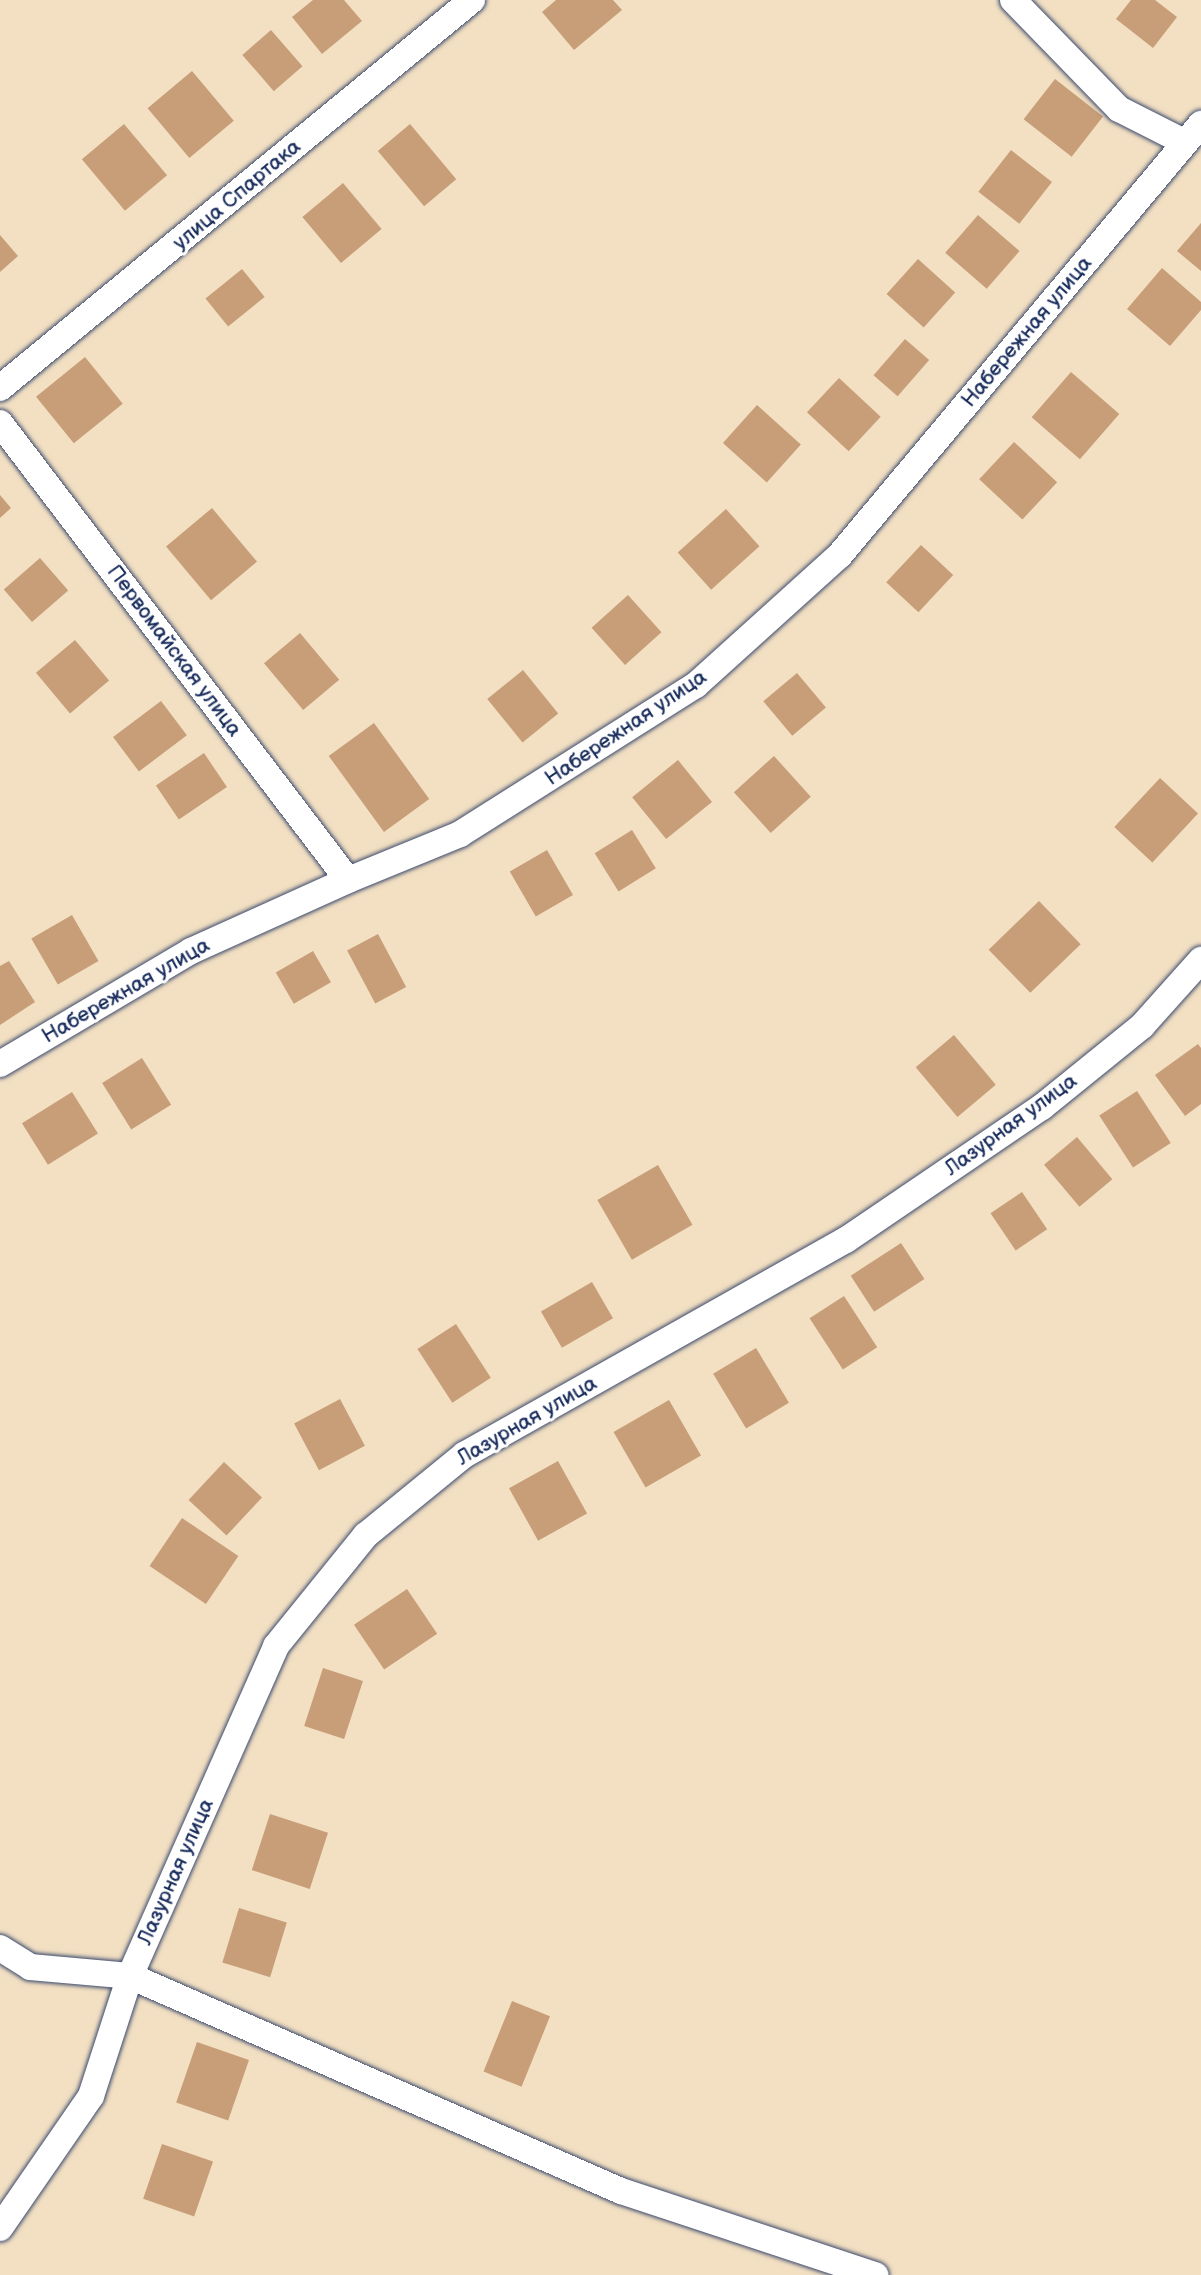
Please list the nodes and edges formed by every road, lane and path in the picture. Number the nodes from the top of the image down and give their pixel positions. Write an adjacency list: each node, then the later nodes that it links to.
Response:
1 (472, 0): 4 (street, улица Спартака)
2 (1013, 0): 3 (street)
3 (1193, 133): 6 (street, Набережная улица)
4 (0, 388)
5 (0, 423): 6 (street, Первомайская улица)
6 (348, 880): 8 (street, Набережная улица)
7 (1201, 960): 10 (street, Лазурная улица)
8 (0, 1064)
9 (0, 1948): 10 (street)
10 (130, 1976): 11 (street, Лазурная улица); 12 (street)
11 (0, 2228)
12 (875, 2275)

